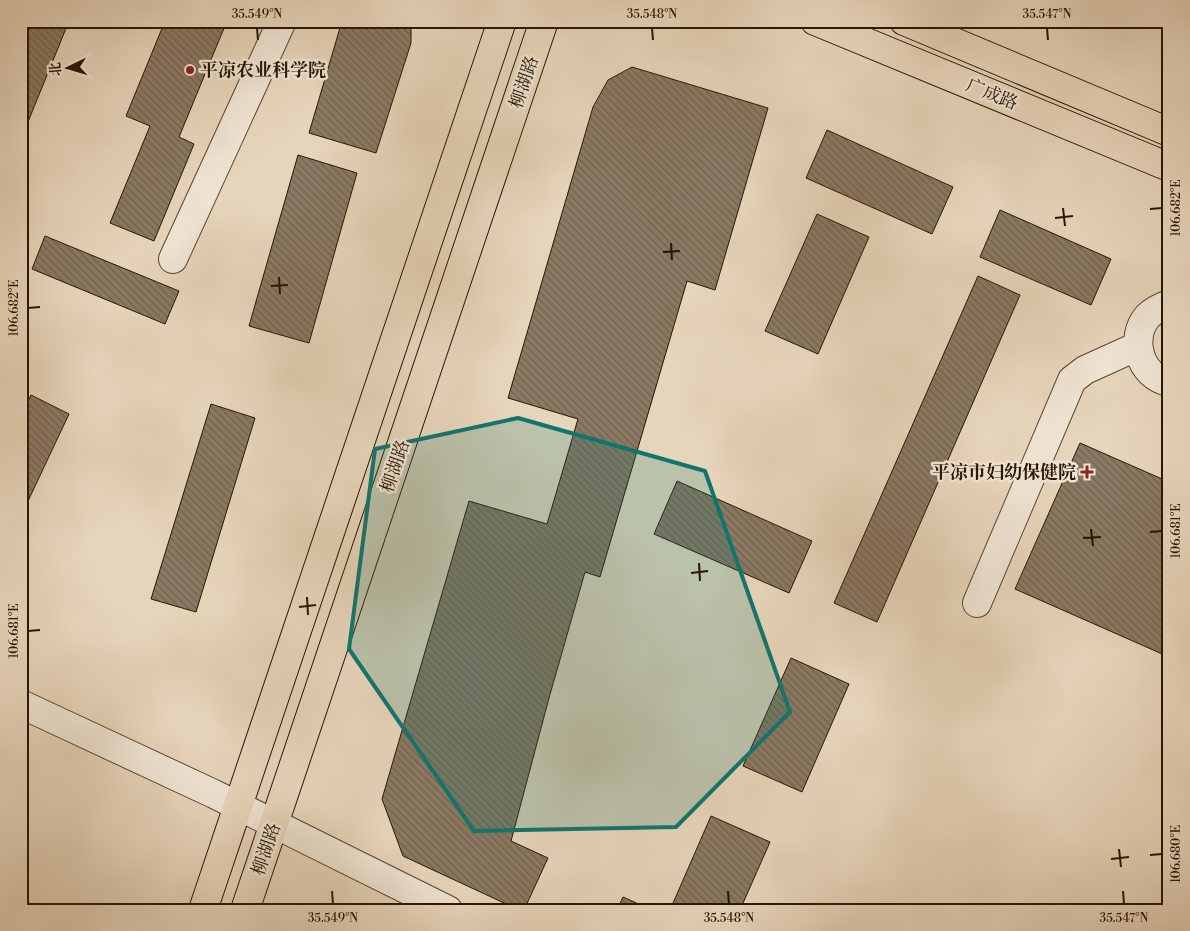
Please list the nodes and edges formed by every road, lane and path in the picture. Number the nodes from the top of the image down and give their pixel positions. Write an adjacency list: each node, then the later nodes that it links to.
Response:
1 (282, 21): 8 (street)
2 (502, 21): 14 (main road)
3 (544, 21): 15 (main road, 柳湖路)
4 (815, 21): 7 (main road, 广成路)
5 (904, 21): 6 (main road, 广成路)
6 (1169, 132)
7 (1169, 167)
8 (173, 259)
9 (1169, 304): 10 (street)
10 (1138, 346): 11 (street); 12 (street)
11 (1169, 382)
12 (977, 602)
13 (21, 704): 14 (street)
14 (238, 806): 15 (street); 16 (main road)
15 (274, 824): 17 (main road, 柳湖路); 18 (street)
16 (203, 910)
17 (246, 910)
18 (448, 910)

